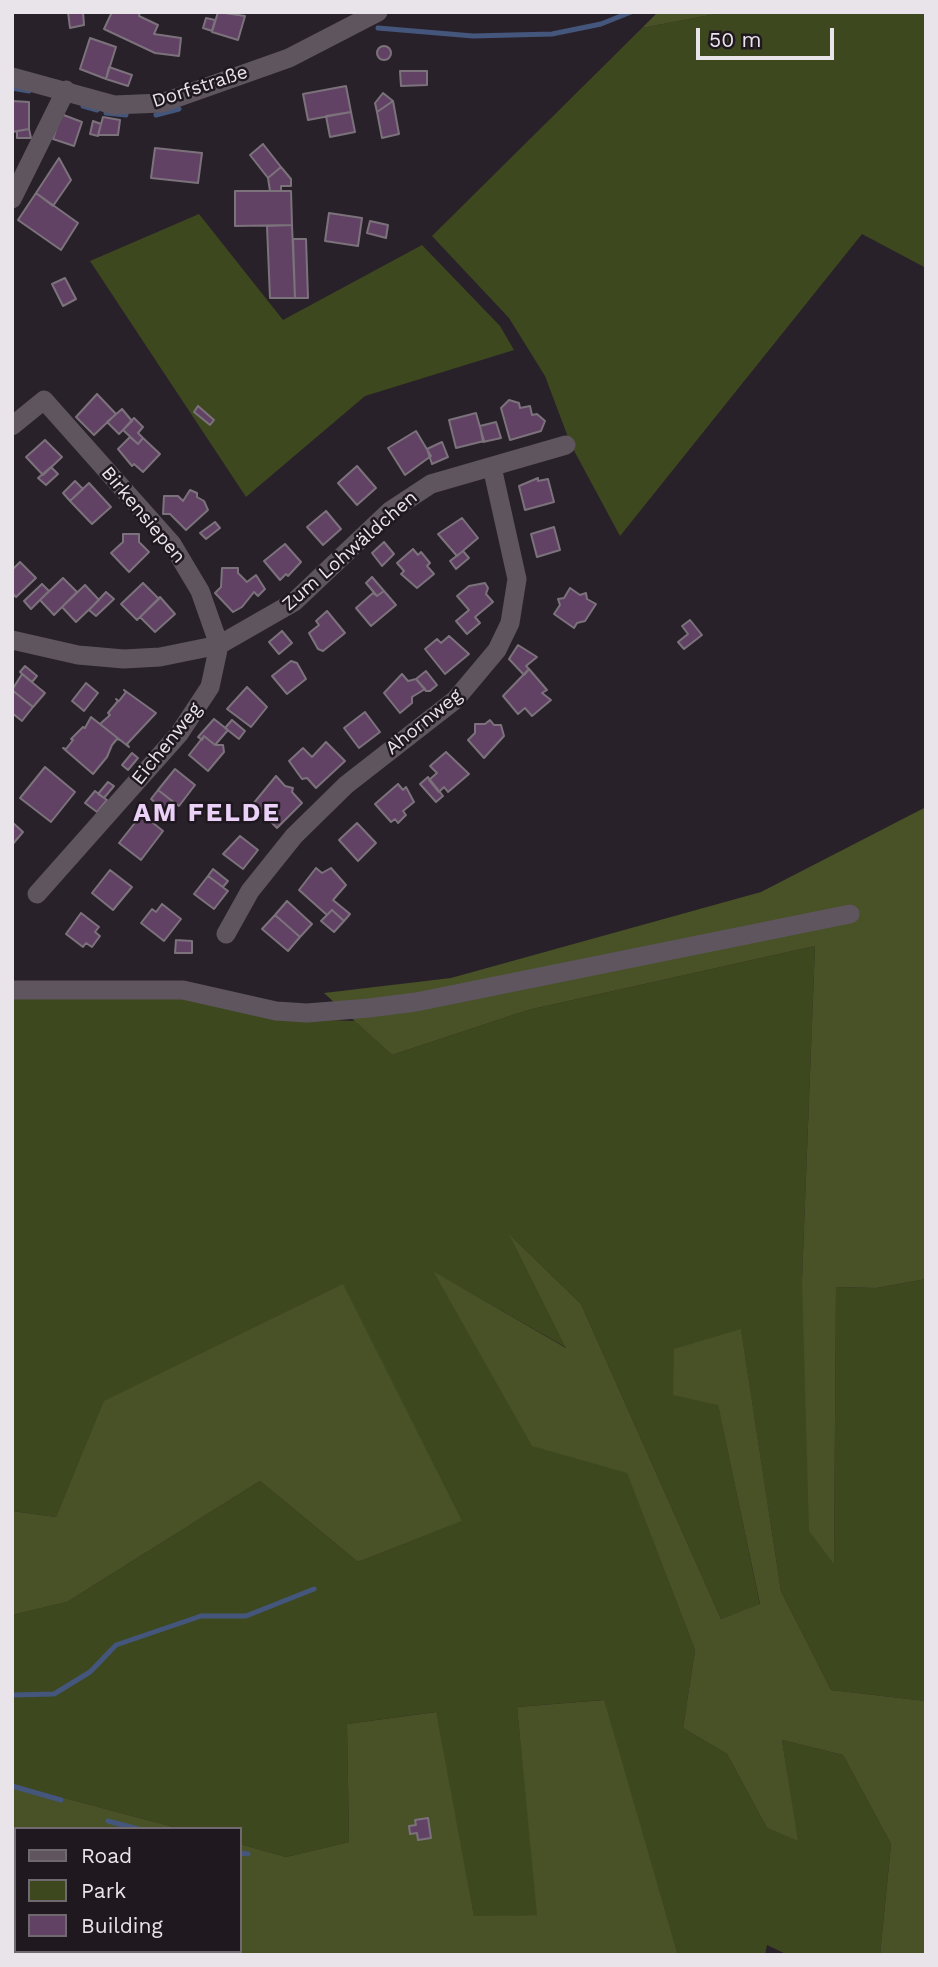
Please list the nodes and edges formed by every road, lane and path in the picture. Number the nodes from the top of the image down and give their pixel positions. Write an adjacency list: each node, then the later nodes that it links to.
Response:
1 (379, 12): 3 (street, Dorfstraße)
2 (12, 77): 3 (street, Dorfstraße)
3 (66, 90): 4 (street)
4 (12, 200)
5 (12, 426): 9 (street, Birkensiepen)
6 (566, 445): 7 (street, Zum Lohwäldchen)
7 (492, 467): 9 (street, Zum Lohwäldchen); 12 (street, Ahornweg)
8 (12, 640): 9 (street, Zum Lohwäldchen)
9 (219, 645): 10 (street, Eichenweg)
10 (37, 894)
11 (850, 914): 13 (street)
12 (226, 934)
13 (12, 990)

